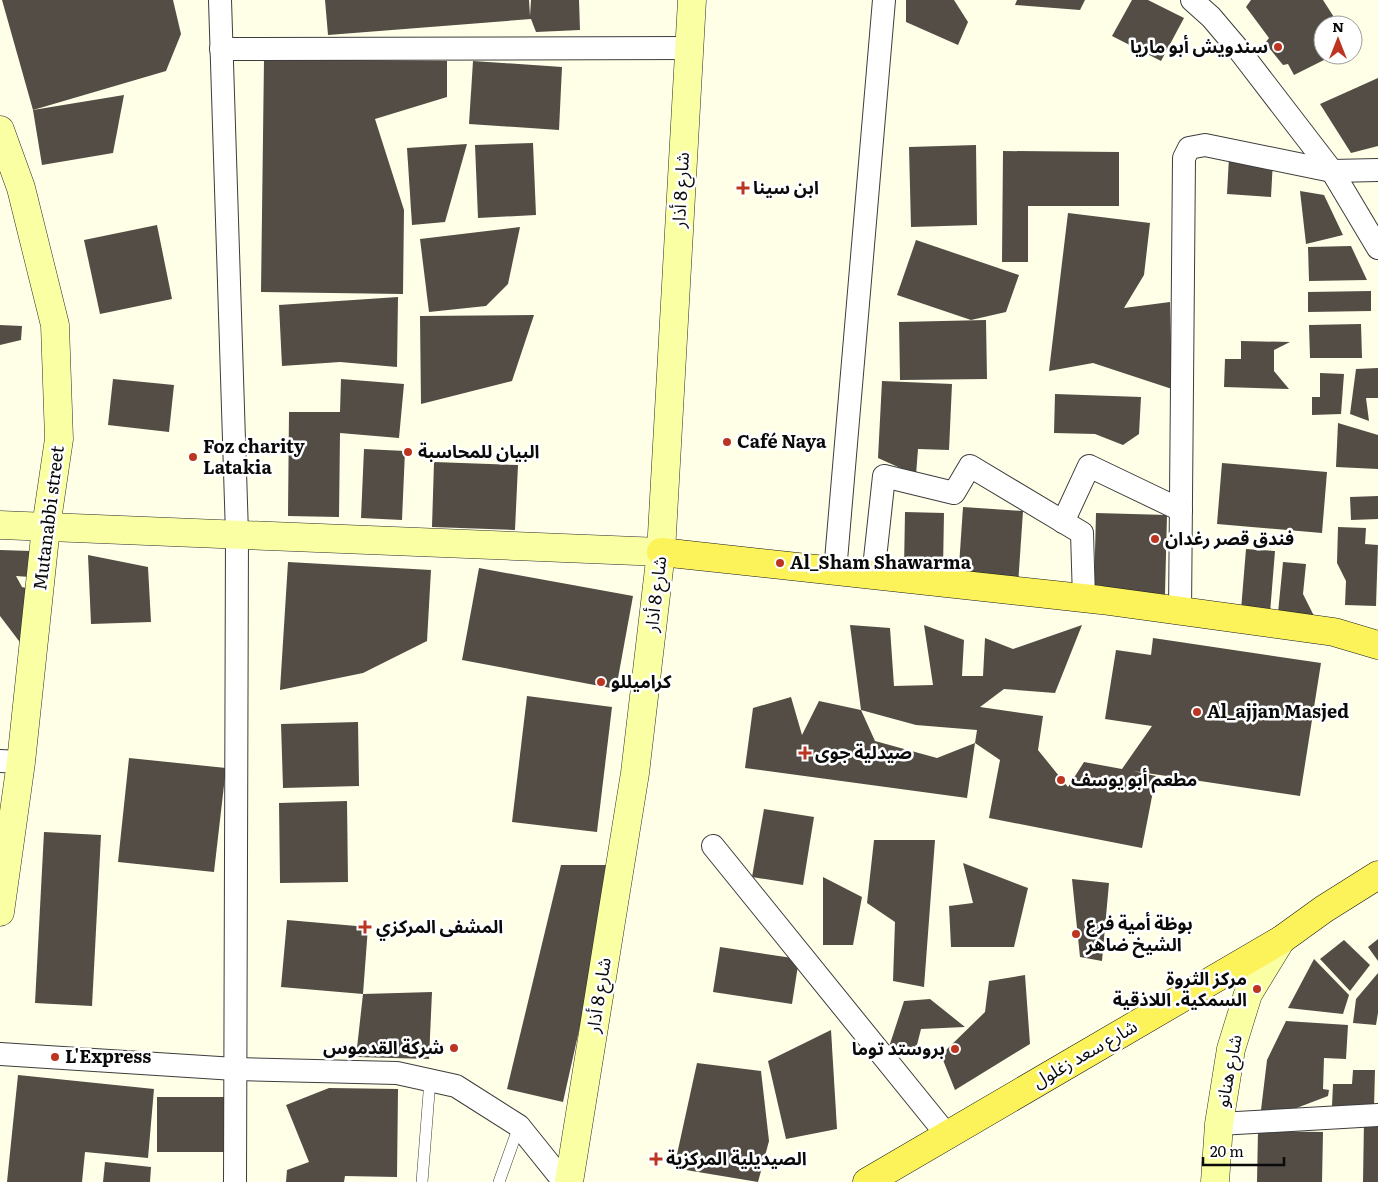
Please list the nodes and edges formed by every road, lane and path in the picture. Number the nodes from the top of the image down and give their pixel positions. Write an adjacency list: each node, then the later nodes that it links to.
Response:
1 (220, 0): 6 (street)
2 (692, 0): 5 (street, شارع 8 أذار)
3 (884, 0): 17 (street)
4 (1192, 0): 9 (street)
5 (689, 48): 6 (street); 16 (street, شارع 8 أذار)
6 (221, 49): 15 (street)
7 (0, 130): 14 (street, Mutanabbi street)
8 (1378, 170): 9 (street)
9 (1332, 171): 10 (street); 11 (street)
10 (1378, 248)
11 (1181, 510): 12 (street); 20 (street)
12 (1063, 522): 18 (street); 19 (street)
13 (0, 525): 14 (street)
14 (46, 527): 15 (street); 22 (street, Mutanabbi street)
15 (237, 534): 16 (street); 28 (street)
16 (661, 552): 17 (main road); 38 (street, شارع 8 أذار)
17 (835, 572): 18 (main road)
18 (873, 576): 19 (main road)
19 (1084, 599): 20 (main road)
20 (1180, 612): 21 (main road)
21 (1378, 646)
22 (10, 762): 25 (street, Mutanabbi street)
23 (713, 846): 33 (street)
24 (1378, 875): 26 (main road, شارع سعد زغلول)
25 (0, 912)
26 (1281, 940): 31 (street, شارع هنانو); 33 (main road, شارع سعد زغلول)
27 (0, 1054): 28 (street)
28 (235, 1069): 29 (street); 34 (street)
29 (430, 1080): 32 (street); 35 (lane)
30 (1378, 1115): 31 (street)
31 (1220, 1124): 40 (street, شارع هنانو)
32 (519, 1126): 36 (lane); 37 (street)
33 (946, 1135): 39 (main road, شارع سعد زغلول)
34 (235, 1182)
35 (422, 1182)
36 (500, 1182)
37 (564, 1182)
38 (569, 1182)
39 (867, 1182)
40 (1215, 1182)

